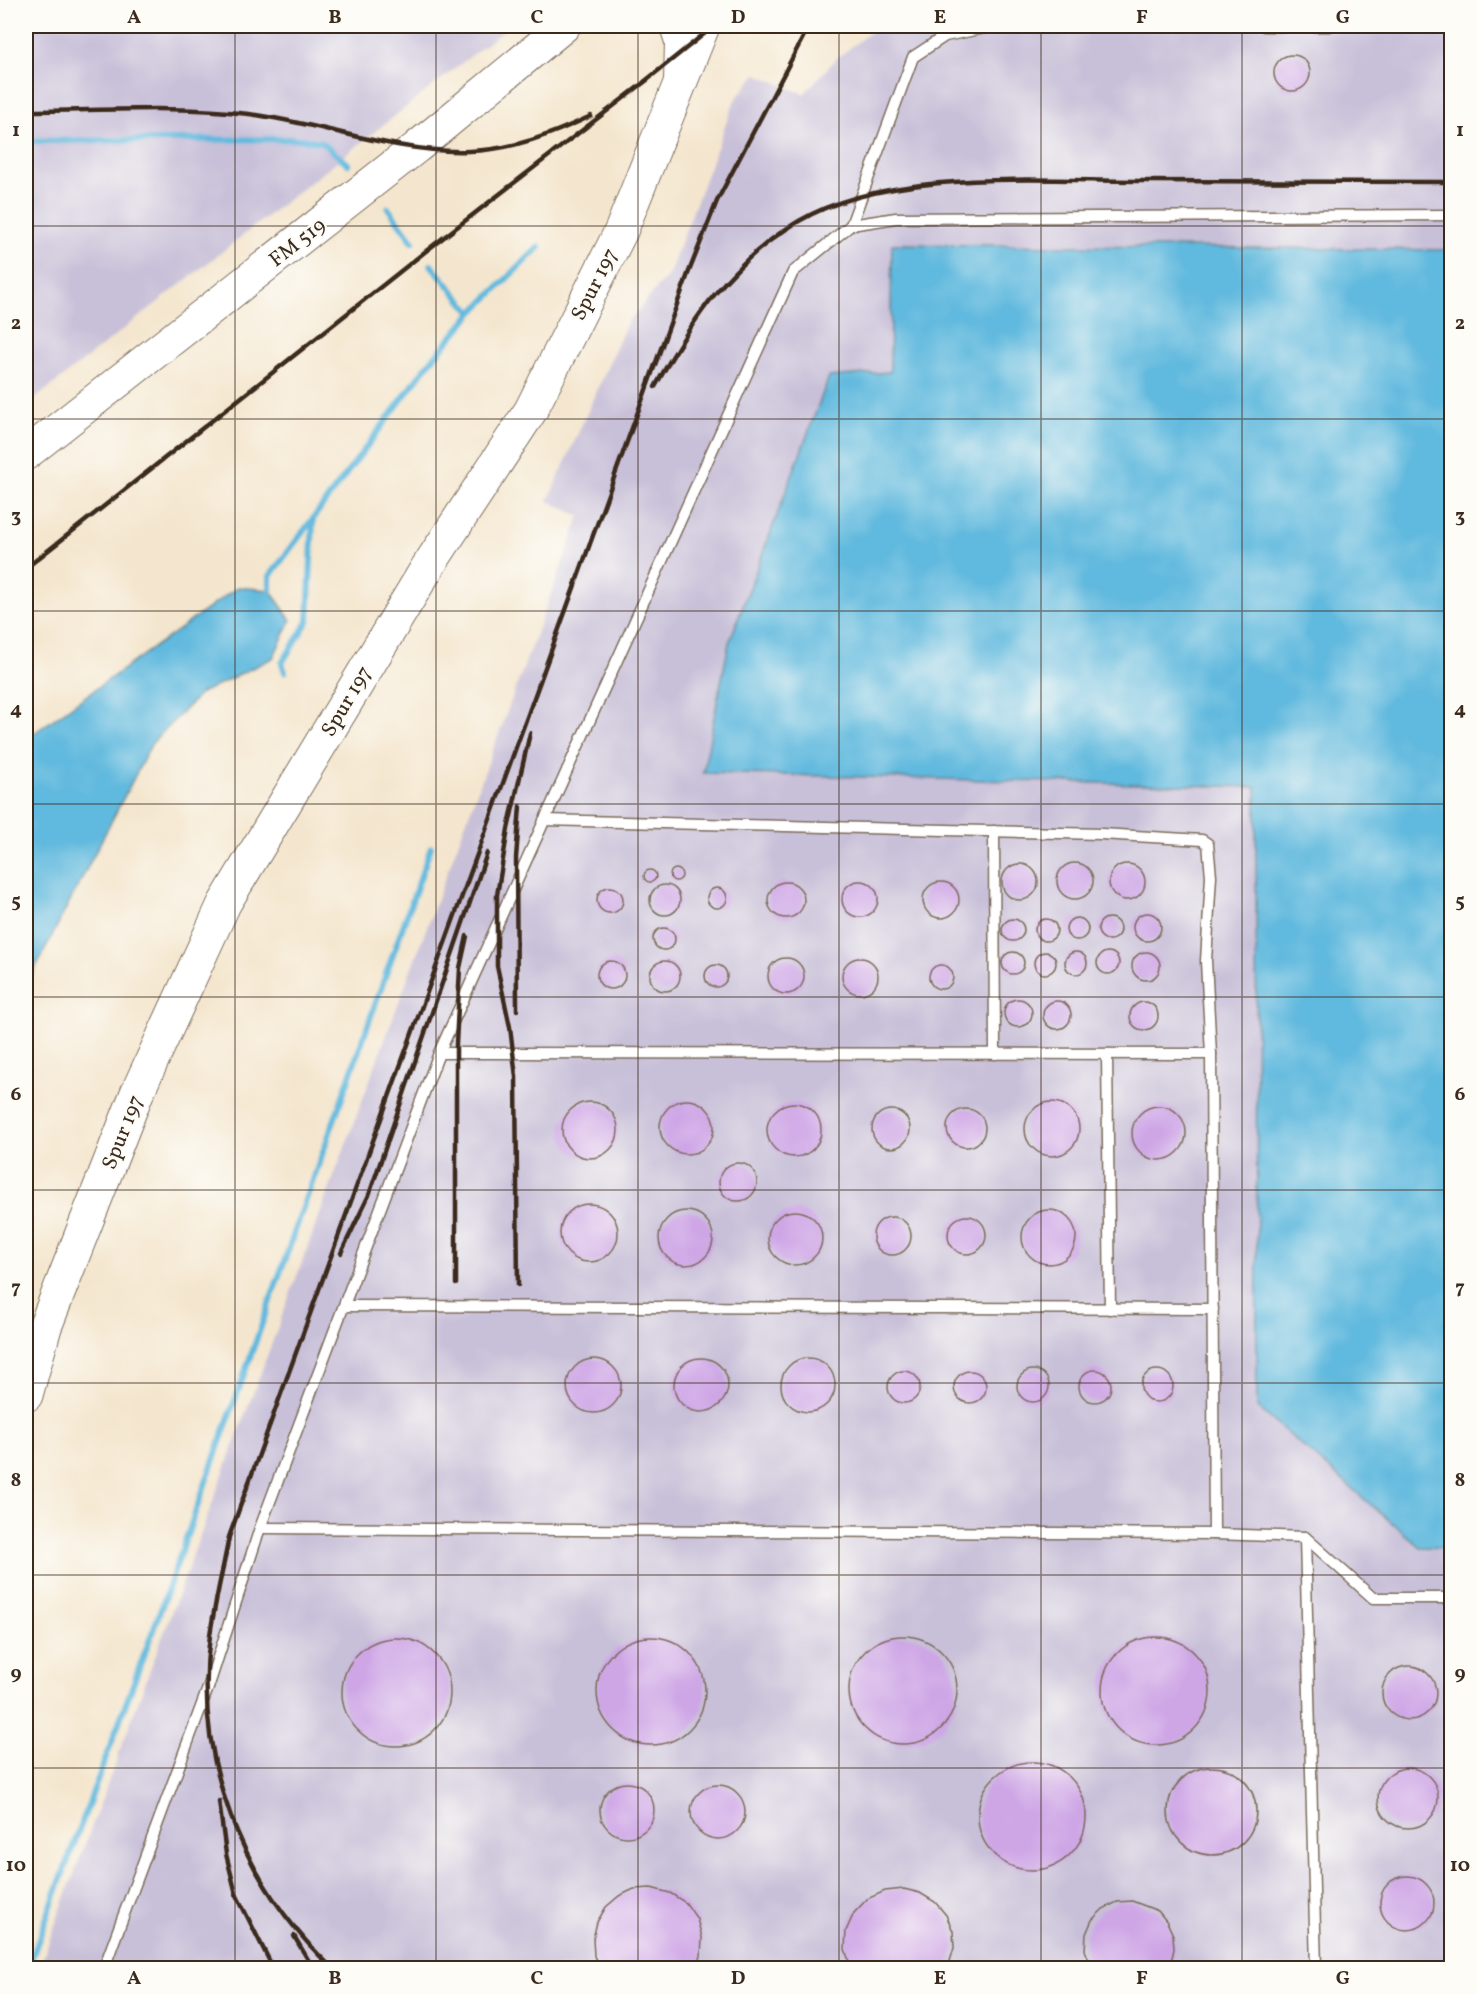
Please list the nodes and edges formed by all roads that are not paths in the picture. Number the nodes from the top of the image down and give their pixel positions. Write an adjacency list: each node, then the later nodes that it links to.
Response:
1 (564, 26): 10 (main road, FM 519 / FM 519)
2 (676, 26): 7 (main road)
3 (703, 26): 7 (main road, Spur 197)
4 (995, 26): 9 (lane)
5 (1264, 26): 6 (lane)
6 (1329, 26)
7 (679, 86): 20 (main road, Spur 197)
8 (1452, 215): 9 (lane)
9 (851, 225): 11 (lane)
10 (26, 454)
11 (544, 820): 12 (lane); 13 (lane)
12 (994, 831): 14 (lane); 16 (lane)
13 (439, 1053): 14 (lane); 17 (lane)
14 (995, 1054): 15 (lane)
15 (1107, 1054): 16 (lane); 18 (lane)
16 (1211, 1054): 19 (lane)
17 (344, 1306): 18 (lane); 21 (lane)
18 (1110, 1309): 19 (lane)
19 (1213, 1309): 22 (lane)
20 (26, 1395)
21 (260, 1528): 22 (lane); 25 (lane)
22 (1214, 1534): 23 (lane)
23 (1305, 1537): 24 (lane); 26 (lane)
24 (1452, 1598)
25 (104, 1968)
26 (1316, 1968)

